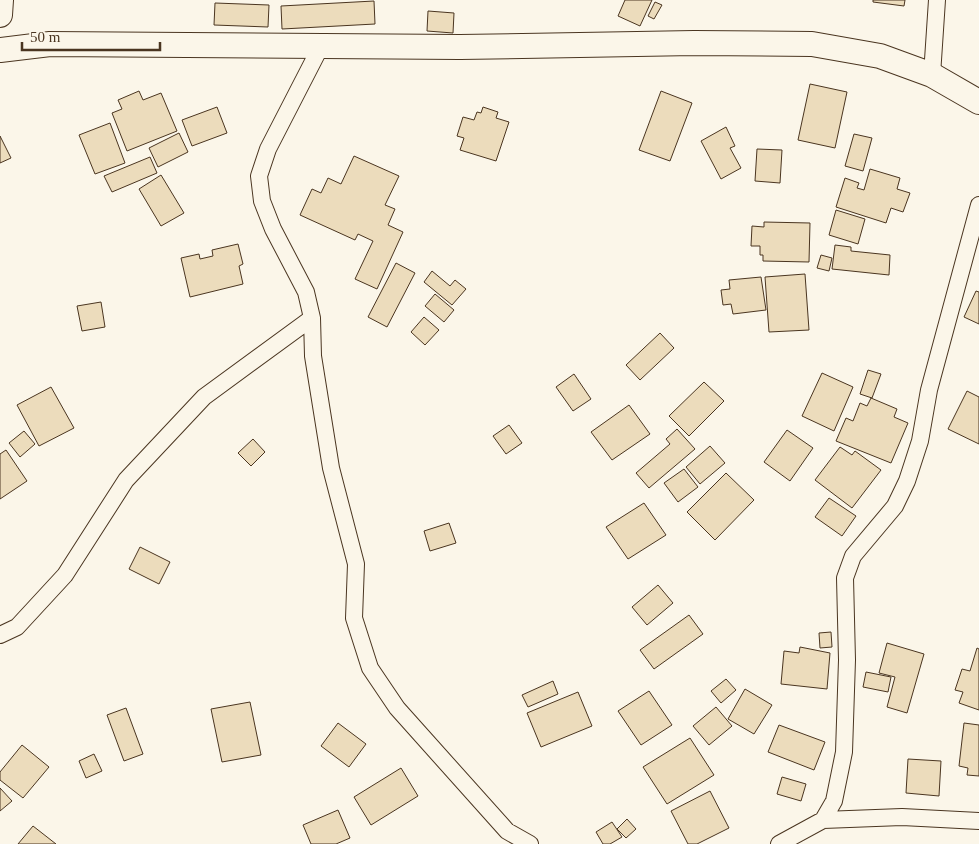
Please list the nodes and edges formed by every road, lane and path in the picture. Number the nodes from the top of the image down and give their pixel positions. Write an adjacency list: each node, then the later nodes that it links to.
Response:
1 (1, 0): 3 (main road)
2 (937, 0): 6 (street)
3 (0, 15)
4 (321, 46): 5 (main road); 6 (main road); 9 (street)
5 (0, 50)
6 (932, 75): 7 (main road)
7 (979, 102)
8 (979, 205): 11 (street)
9 (312, 318): 10 (street); 13 (street)
10 (0, 635)
11 (822, 820): 12 (street); 14 (street)
12 (979, 821)
13 (530, 844)
14 (778, 844)

